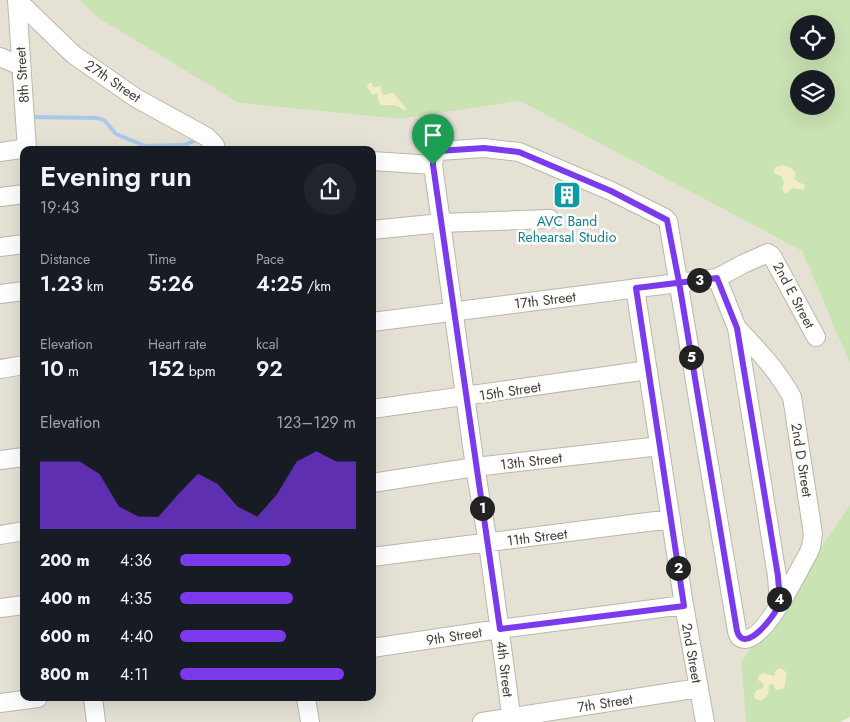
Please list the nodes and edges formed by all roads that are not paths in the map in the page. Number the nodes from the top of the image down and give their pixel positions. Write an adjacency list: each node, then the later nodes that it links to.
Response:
1 (16, 0): 3 (street, 8th Street); 5 (street, 27th Street)
2 (0, 57): 3 (street)
3 (22, 66): 4 (street, 8th Street)
4 (27, 146)
5 (215, 146)
6 (20, 150): 7 (street)
7 (0, 152)
8 (376, 161): 9 (street)
9 (433, 165): 13 (street, 4th Street); 18 (street)
10 (20, 194): 11 (street)
11 (0, 197)
12 (550, 220): 13 (street)
13 (441, 223): 14 (street); 22 (street, 4th Street)
14 (376, 230)
15 (20, 244): 16 (street)
16 (0, 247)
17 (717, 278): 18 (street, 17th Street); 24 (street); 25 (street, 2nd E Street)
18 (679, 282): 19 (street, 17th Street); 41 (street, 2nd D Street)
19 (636, 288): 22 (street, 17th Street); 28 (street, 2nd Street)
20 (20, 292): 21 (street)
21 (0, 294)
22 (454, 311): 23 (street, 17th Street); 29 (street, 4th Street)
23 (376, 321)
24 (737, 328): 41 (street); 41 (street, 2nd D Street)
25 (816, 337)
26 (20, 366): 27 (street)
27 (0, 369)
28 (648, 370): 29 (street, 15th Street); 31 (street, 2nd Street)
29 (466, 397): 30 (street, 15th Street); 34 (street, 4th Street)
30 (376, 408)
31 (660, 446): 34 (street, 13th Street); 36 (street, 2nd Street)
32 (20, 458): 33 (street)
33 (0, 460)
34 (475, 467): 35 (street, 13th Street); 39 (street, 4th Street)
35 (376, 482)
36 (671, 519): 39 (street, 11th Street); 43 (street, 2nd Street)
37 (20, 532): 38 (street)
38 (0, 535)
39 (488, 543): 40 (street, 11th Street); 45 (street, 4th Street)
40 (376, 557)
41 (779, 604)
42 (20, 606): 44 (street)
43 (684, 606): 45 (street, 9th Street); 47 (street, 2nd Street)
44 (0, 608)
45 (500, 629): 46 (street, 9th Street); 52 (street, 4th Street)
46 (376, 647)
47 (699, 688): 52 (street, 7th Street); 56 (street, 2nd Street)
48 (20, 700): 51 (street)
49 (93, 701): 53 (street)
50 (306, 701): 54 (street)
51 (0, 703)
52 (511, 720): 55 (street, 7th Street)
53 (96, 722)
54 (310, 722)
55 (482, 722)
56 (705, 722)

